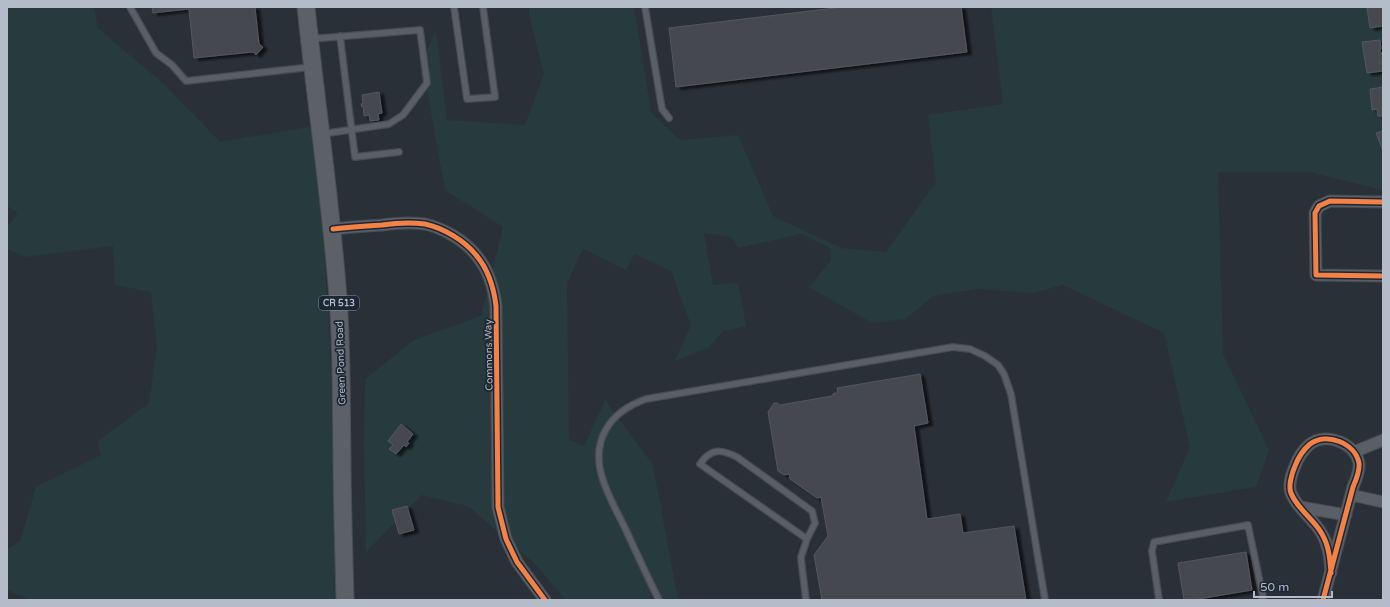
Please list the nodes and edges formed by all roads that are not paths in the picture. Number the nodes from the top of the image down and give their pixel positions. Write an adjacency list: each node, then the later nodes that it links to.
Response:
1 (130, 7): 8 (lane)
2 (306, 7): 7 (main road, Green Pond Road / CR 513)
3 (454, 7): 4 (lane)
4 (483, 7)
5 (644, 7): 9 (lane)
6 (340, 36): 7 (lane); 10 (lane); 10 (lane)
7 (310, 39): 8 (main road, Green Pond Road / CR 513)
8 (312, 67): 11 (main road, Green Pond Road / CR 513)
9 (669, 118)
10 (351, 130): 11 (lane); 12 (lane)
11 (322, 134): 14 (main road, Green Pond Road / CR 513)
12 (399, 152)
13 (1383, 202): 15 (street)
14 (333, 229): 24 (main road, Green Pond Road / CR 513); 25 (street, Commons Way)
15 (1383, 276)
16 (1383, 440): 17 (street)
17 (1354, 452): 18 (street); 20 (street)
18 (1351, 495): 19 (street); 21 (street)
19 (1383, 502)
20 (1300, 506): 21 (street); 23 (street)
21 (1346, 515): 23 (street)
22 (807, 539): 22 (lane); 27 (lane)
23 (1331, 573): 31 (street)
24 (345, 600)
25 (545, 600)
26 (659, 600): 28 (lane)
27 (806, 600)
28 (1045, 600)
29 (1159, 600): 30 (lane)
30 (1262, 600)
31 (1323, 600)

